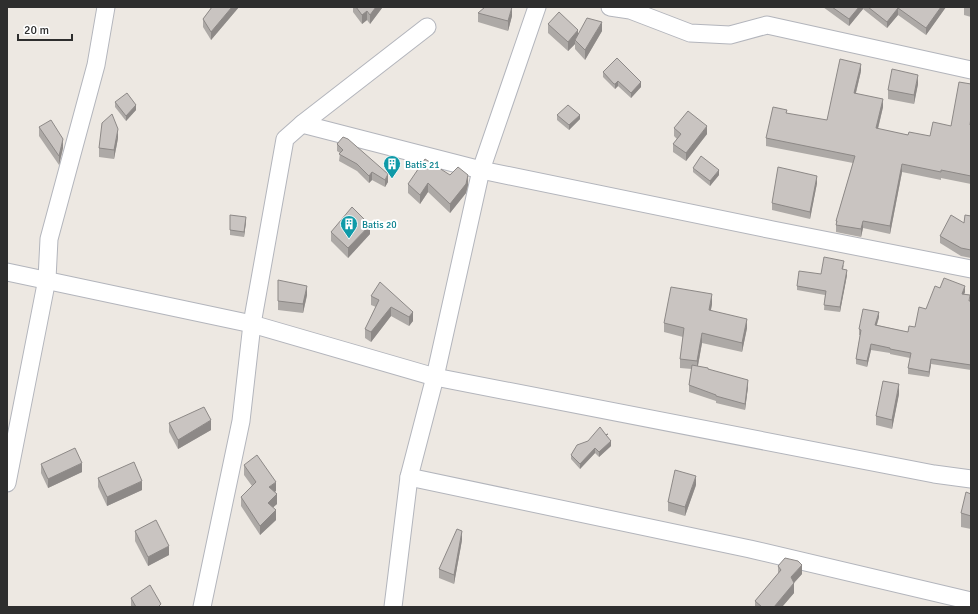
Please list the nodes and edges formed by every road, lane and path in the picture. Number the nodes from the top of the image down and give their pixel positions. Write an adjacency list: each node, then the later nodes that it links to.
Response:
1 (106, 7): 10 (street)
2 (538, 7): 7 (street)
3 (610, 7): 5 (street)
4 (427, 27): 6 (street)
5 (971, 70)
6 (302, 124): 7 (street); 11 (street)
7 (481, 170): 8 (street); 12 (street)
8 (971, 269)
9 (7, 272): 10 (street)
10 (47, 279): 11 (street); 15 (street)
11 (252, 324): 12 (street); 17 (street)
12 (435, 377): 13 (street); 14 (street)
13 (409, 477): 16 (street); 18 (street)
14 (971, 479)
15 (7, 483)
16 (971, 602)
17 (202, 607)
18 (393, 607)

